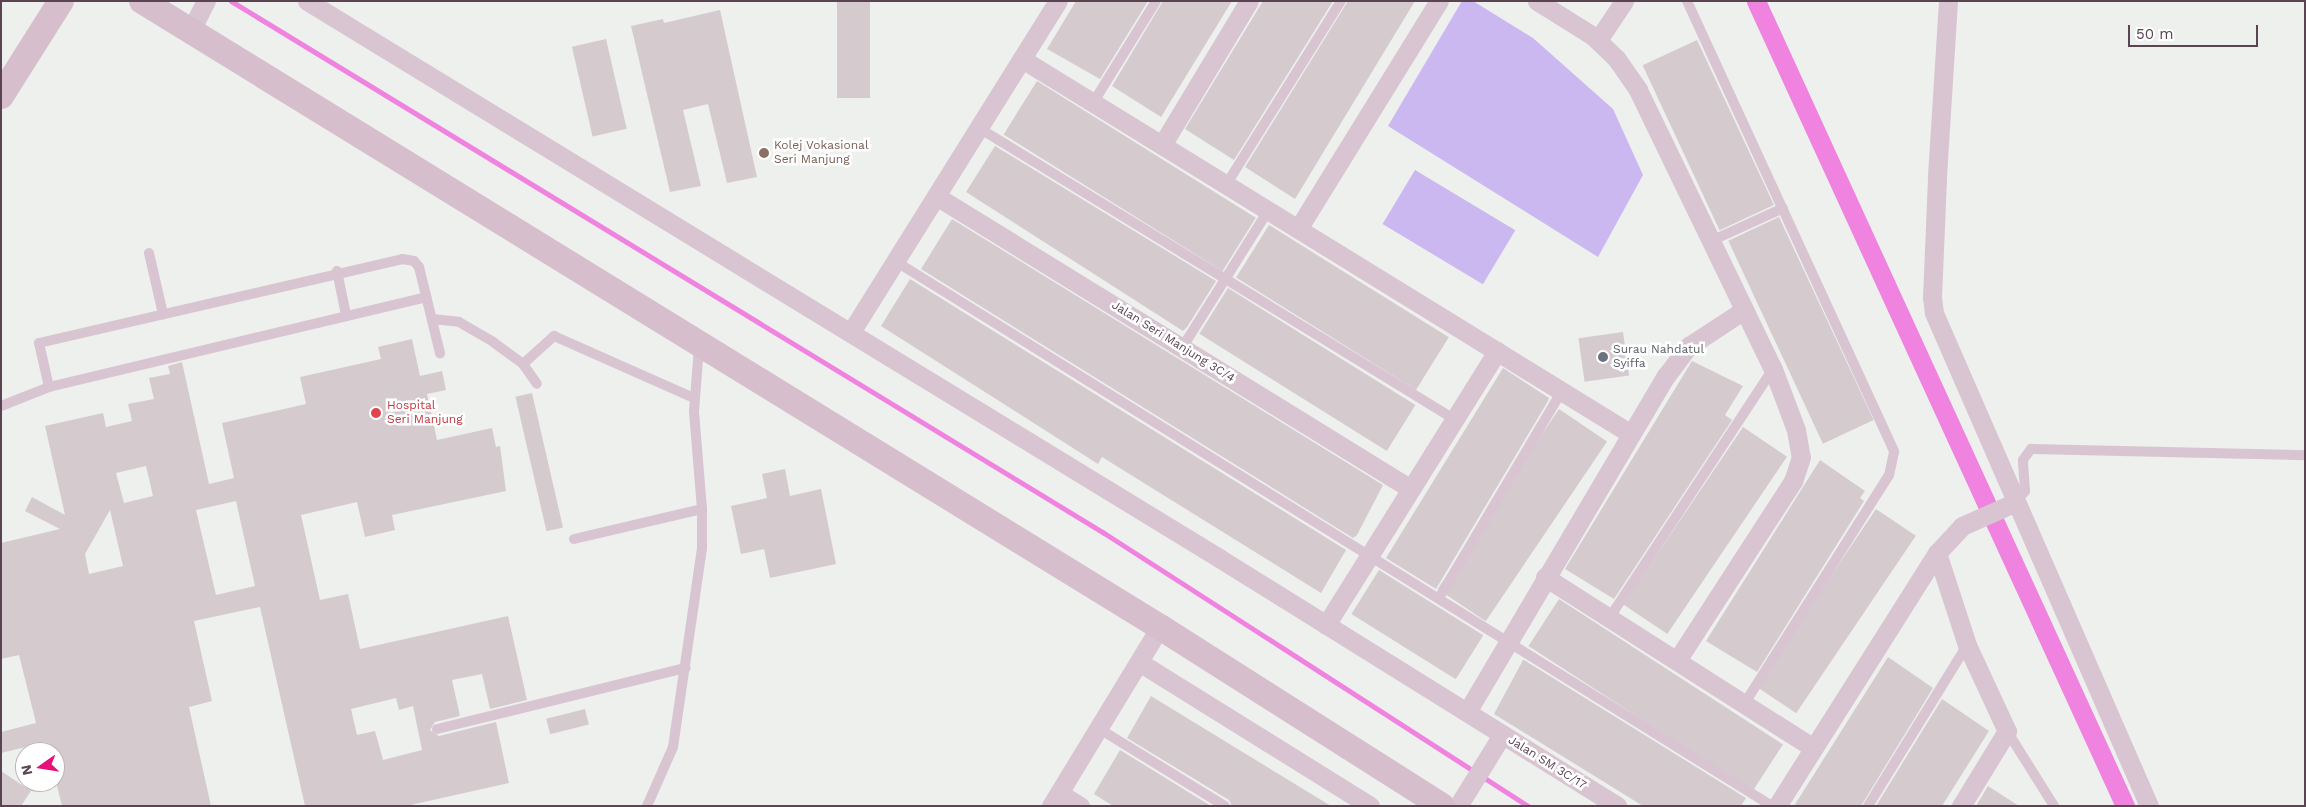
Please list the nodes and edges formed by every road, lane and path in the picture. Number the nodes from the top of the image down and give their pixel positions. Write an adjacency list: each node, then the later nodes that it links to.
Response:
1 (60, 1): 16 (street)
2 (142, 1): 13 (street)
3 (307, 1): 35 (street, Jalan SM 3C/17)
4 (1058, 1): 15 (street)
5 (1156, 1): 17 (lane)
6 (1249, 1): 19 (street)
7 (1341, 1): 20 (lane)
8 (1439, 1): 24 (street)
9 (1537, 1): 14 (street)
10 (1624, 1): 14 (street)
11 (1687, 1): 22 (lane)
12 (1948, 1): 51 (street)
13 (200, 13): 36 (street)
14 (1598, 40): 25 (street)
15 (1022, 59): 17 (street); 18 (street)
16 (1, 96)
17 (1093, 103): 19 (street)
18 (979, 128): 21 (street); 29 (lane)
19 (1162, 145): 20 (street)
20 (1226, 185): 23 (street)
21 (936, 196): 27 (street); 37 (street, Jalan Seri Manjung 3C/4)
22 (1783, 208): 25 (lane); 66 (lane)
23 (1268, 210): 24 (street); 29 (lane)
24 (1298, 229): 38 (street)
25 (1711, 241): 31 (street)
26 (149, 253): 32 (lane)
27 (895, 261): 35 (street); 55 (lane)
28 (337, 271): 30 (lane); 32 (lane); 33 (lane)
29 (1226, 277): 37 (lane); 47 (lane)
30 (426, 297): 33 (lane); 34 (lane)
31 (1744, 310): 41 (street); 48 (street)
32 (163, 314): 43 (lane)
33 (346, 315): 43 (lane)
34 (432, 320): 39 (lane); 40 (lane)
35 (851, 332): 59 (street, Jalan SM 3C/17)
36 (699, 346): 45 (lane); 60 (street)
37 (1182, 348): 50 (street, Jalan Seri Manjung 3C/4)
38 (1497, 351): 44 (street); 47 (street)
39 (440, 353)
40 (523, 364): 42 (lane); 45 (lane)
41 (1773, 370): 58 (lane); 63 (street)
42 (537, 384)
43 (49, 387): 46 (lane)
44 (1562, 391): 48 (street); 57 (lane)
45 (694, 398): 52 (lane)
46 (1, 406)
47 (1454, 420): 50 (street)
48 (1632, 434): 56 (street)
49 (2305, 455): 51 (lane)
50 (1411, 488): 55 (street)
51 (2008, 505): 54 (street); 86 (street)
52 (702, 509): 53 (lane); 65 (lane)
53 (574, 539)
54 (1937, 553): 62 (street); 72 (street)
55 (1370, 554): 57 (lane); 59 (street)
56 (1545, 577): 58 (street); 61 (street)
57 (1439, 598): 61 (lane)
58 (1610, 617): 63 (street)
59 (1326, 625): 67 (street, Jalan SM 3C/17)
60 (1160, 627): 64 (street); 79 (street)
61 (1507, 642): 67 (street); 81 (lane)
62 (1967, 645): 70 (street); 83 (lane)
63 (1678, 659): 66 (street)
64 (1139, 662): 68 (street); 75 (street)
65 (686, 668): 69 (lane); 76 (lane)
66 (1744, 703): 72 (street)
67 (1466, 712): 71 (street, Jalan SM 3C/17)
68 (1098, 728): 73 (street); 78 (lane)
69 (437, 729)
70 (2007, 731): 84 (street); 85 (lane)
71 (1502, 735): 74 (street); 80 (street, Jalan SM 3C/17)
72 (1814, 748): 82 (street)
73 (1055, 799): 77 (street)
74 (1462, 800)
75 (1358, 803)
76 (647, 806)
77 (1080, 806)
78 (1225, 806)
79 (1442, 806)
80 (1617, 806)
81 (1772, 806)
82 (1777, 806)
83 (1868, 806)
84 (1961, 806)
85 (2054, 806)
86 (2149, 806)

